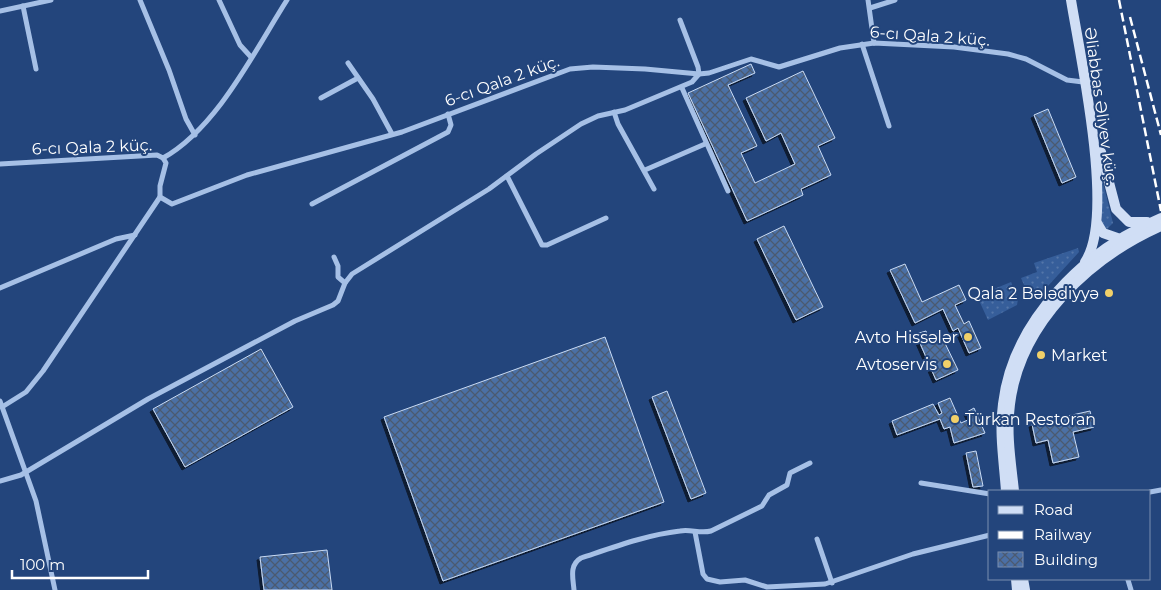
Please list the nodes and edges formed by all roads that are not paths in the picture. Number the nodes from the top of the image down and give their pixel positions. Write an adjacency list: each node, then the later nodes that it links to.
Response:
1 (51, 0): 9 (street)
2 (140, 0): 27 (street)
3 (219, 0): 15 (street)
4 (287, 0): 15 (street)
5 (868, 0): 10 (street)
6 (895, 0): 10 (street)
7 (1071, 0): 20 (main road, Əliabbas Əliyev küç.)
8 (1077, 0): 20 (main road)
9 (23, 6): 11 (street); 17 (street)
10 (870, 8): 13 (street)
11 (0, 11)
12 (680, 20): 18 (street)
13 (874, 43): 14 (street, 6-cı Qala 2 küç.); 20 (street, 6-cı Qala 2 küç.)
14 (862, 44): 18 (street, 6-cı Qala 2 küç.); 25 (street)
15 (251, 57): 27 (street)
16 (348, 63): 19 (street)
17 (36, 68)
18 (699, 74): 21 (street); 24 (street, 6-cı Qala 2 küç.)
19 (358, 78): 22 (street); 26 (street)
20 (1088, 83): 37 (main road); 40 (main road, Əliabbas Əliyev küç.)
21 (682, 88): 23 (street); 28 (street)
22 (321, 98)
23 (614, 112): 31 (street); 32 (street)
24 (448, 114): 26 (street, 6-cı Qala 2 küç.); 36 (street)
25 (889, 126)
26 (392, 134): 35 (street, 6-cı Qala 2 küç.)
27 (195, 135): 29 (street)
28 (706, 144): 31 (street); 34 (street)
29 (163, 158): 30 (street, 6-cı Qala 2 küç.); 35 (street, 6-cı Qala 2 küç.)
30 (0, 164)
31 (645, 170): 33 (street)
32 (507, 176): 38 (street); 47 (street)
33 (654, 189)
34 (728, 191)
35 (160, 197): 41 (street)
36 (312, 204)
37 (1120, 215): 39 (main road); 42 (main road)
38 (606, 218)
39 (1158, 222): 42 (main road); 43 (main road)
40 (1097, 223): 42 (main road); 46 (main road, Əliabbas Əliyev küç.)
41 (135, 235): 48 (street); 49 (street)
42 (1119, 239): 43 (main road); 44 (main road); 46 (main road)
43 (1131, 242): 44 (main road)
44 (1118, 251): 55 (main road)
45 (334, 257): 47 (street)
46 (1078, 272): 54 (main road)
47 (345, 283): 51 (street)
48 (0, 288)
49 (1, 404): 51 (street)
50 (810, 464): 57 (street)
51 (27, 471): 52 (street); 62 (street)
52 (0, 481)
53 (921, 483): 56 (street)
54 (1006, 490)
55 (1014, 490)
56 (988, 494)
57 (695, 532): 61 (street); 63 (street)
58 (988, 535): 61 (street)
59 (817, 539): 61 (street)
60 (1128, 580): 64 (street)
61 (832, 583)
62 (55, 590)
63 (574, 590)
64 (1131, 590)

